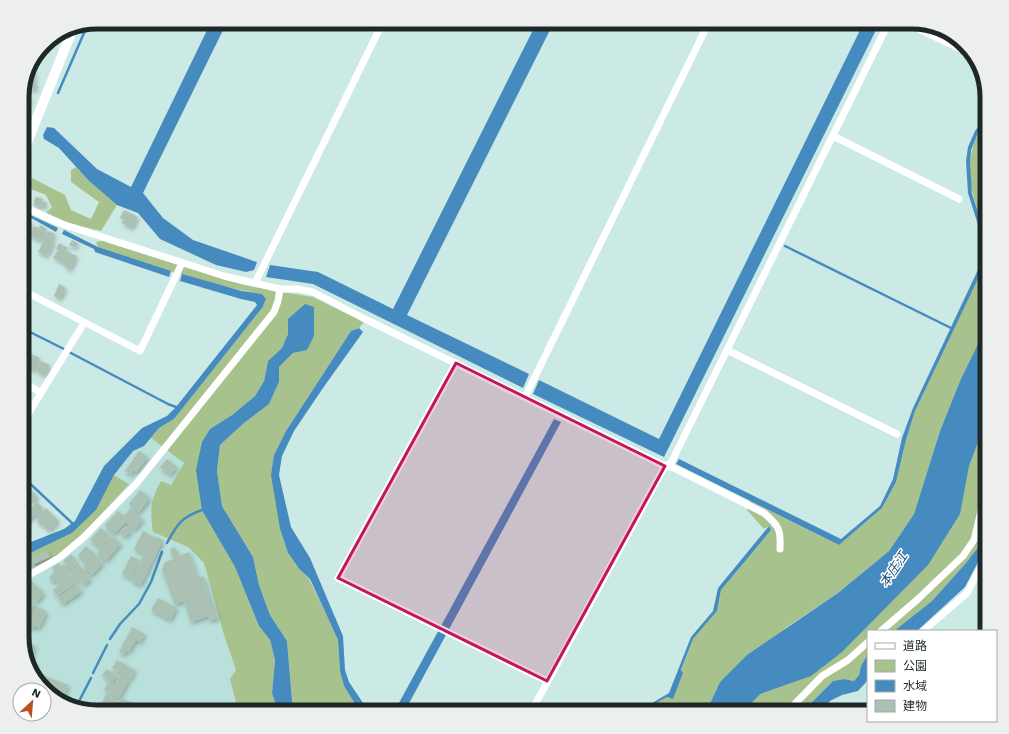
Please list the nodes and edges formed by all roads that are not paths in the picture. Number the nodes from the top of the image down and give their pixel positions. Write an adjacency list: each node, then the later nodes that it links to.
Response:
1 (380, 29): 12 (street)
2 (706, 29): 20 (street)
3 (886, 29): 8 (street)
4 (924, 31): 6 (street)
5 (71, 34): 7 (main road)
6 (958, 47)
7 (29, 126)
8 (833, 136): 9 (street); 16 (street)
9 (959, 199)
10 (29, 209): 11 (street)
11 (182, 263): 12 (street); 15 (street)
12 (255, 283): 13 (street)
13 (280, 288): 17 (street); 27 (street)
14 (29, 294): 15 (street)
15 (84, 323): 19 (street)
16 (727, 350): 22 (street); 23 (street)
17 (456, 363): 20 (street); 31 (street)
18 (29, 385): 19 (street)
19 (41, 393): 21 (street)
20 (525, 396): 23 (street)
21 (29, 413)
22 (897, 434)
23 (665, 466): 25 (street); 31 (street)
24 (980, 515): 28 (street)
25 (780, 549)
26 (980, 568): 29 (street)
27 (29, 575)
28 (882, 630)
29 (924, 630)
30 (867, 643): 33 (street)
31 (547, 681): 32 (street)
32 (535, 705)
33 (794, 705)

